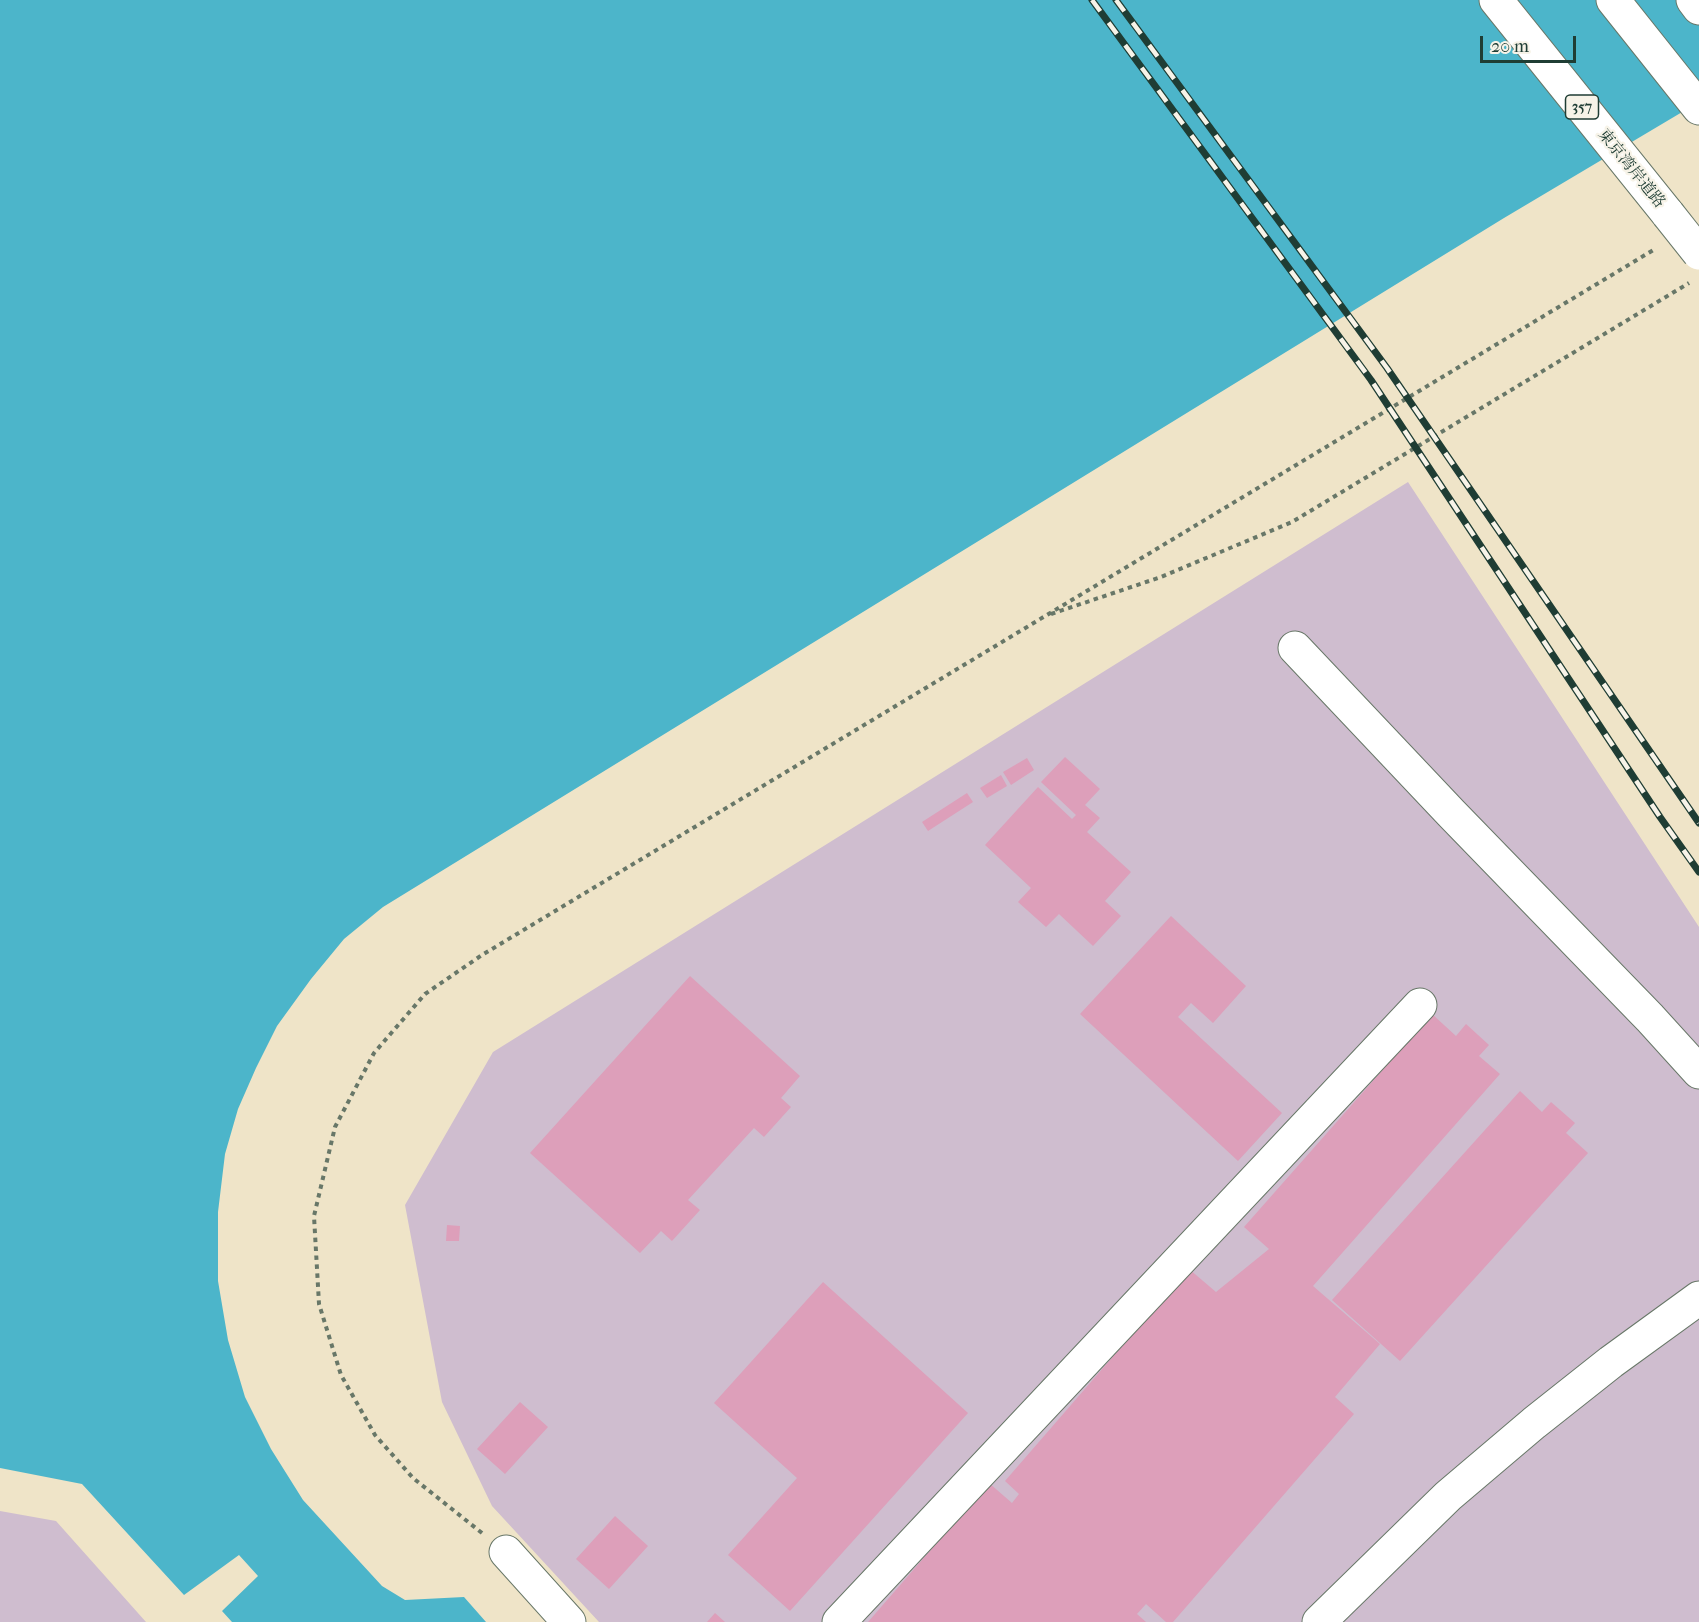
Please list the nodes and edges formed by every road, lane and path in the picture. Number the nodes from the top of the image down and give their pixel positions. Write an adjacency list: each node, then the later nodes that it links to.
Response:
1 (1496, 0): 7 (main road, 東京湾岸道路 / 357, bridge)
2 (1612, 0): 5 (main road)
3 (1693, 0): 4 (main road)
4 (1699, 8)
5 (1699, 108)
6 (1658, 247): 8 (path)
7 (1694, 268): 8 (path)
8 (1041, 617): 13 (path)
9 (1295, 648): 11 (main road)
10 (1420, 1005): 15 (main road)
11 (1699, 1072)
12 (1699, 1298): 16 (main road)
13 (506, 1552): 14 (main road)
14 (569, 1622)
15 (839, 1622)
16 (1318, 1622)

